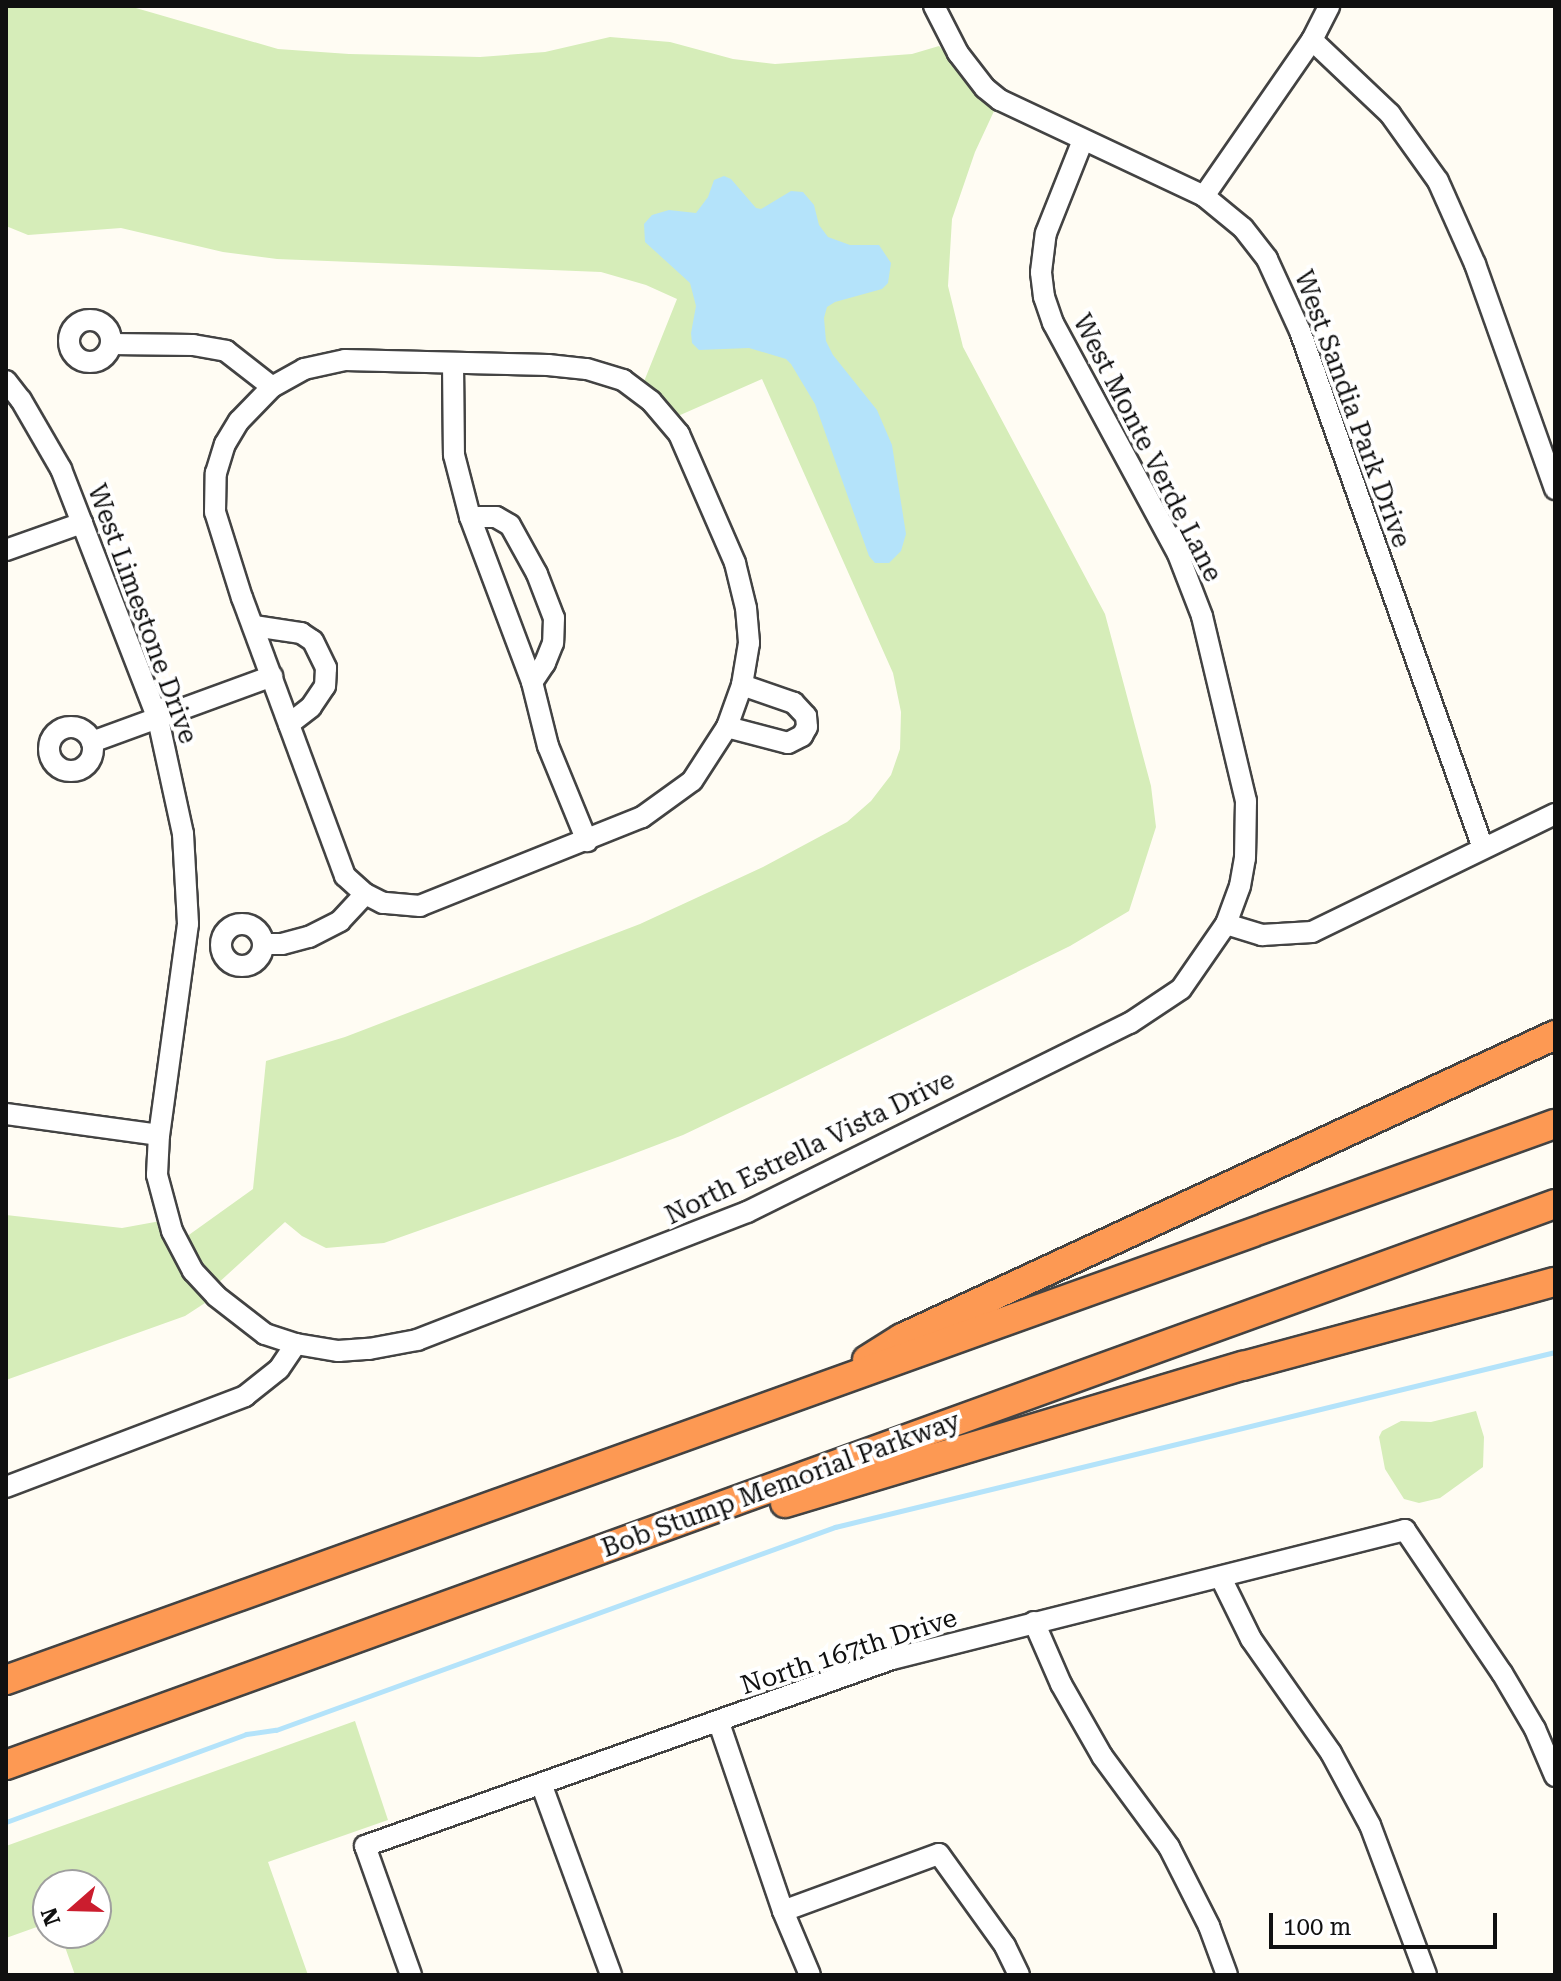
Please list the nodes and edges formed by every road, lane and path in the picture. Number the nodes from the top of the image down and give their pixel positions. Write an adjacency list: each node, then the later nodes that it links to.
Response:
1 (934, 6): 4 (street, West Sandia Park Drive)
2 (1329, 6): 3 (street)
3 (1312, 40): 5 (street); 10 (street)
4 (1083, 140): 5 (street, West Sandia Park Drive); 26 (street, West Monte Verde Lane)
5 (1204, 196): 24 (street, West Sandia Park Drive)
6 (111, 344): 9 (street)
7 (453, 363): 9 (street); 11 (street); 16 (street)
8 (6, 381): 12 (street, West Limestone Drive)
9 (272, 387): 14 (street)
10 (1555, 489)
11 (470, 517): 17 (street); 17 (street)
12 (82, 523): 13 (street); 18 (street, West Limestone Drive)
13 (6, 550)
14 (254, 626): 15 (street); 19 (street)
15 (272, 676): 18 (street); 19 (street)
16 (744, 676): 20 (street); 20 (street)
17 (532, 682): 23 (street)
18 (158, 719): 21 (street); 31 (street, West Limestone Drive)
19 (289, 724): 25 (street)
20 (727, 727): 23 (street)
21 (92, 742)
22 (1555, 814): 24 (street)
23 (587, 841): 25 (street)
24 (1483, 848): 26 (street)
25 (365, 894): 27 (street)
26 (1226, 924): 34 (street, North Estrella Vista Drive)
27 (263, 944)
28 (1555, 1035): 35 (highway)
29 (6, 1114): 31 (street)
30 (1555, 1124): 35 (highway)
31 (159, 1135): 34 (street, West Limestone Drive)
32 (1555, 1204): 38 (highway, Bob Stump Memorial Parkway)
33 (1555, 1282): 38 (highway)
34 (296, 1344): 36 (street)
35 (826, 1387): 40 (highway)
36 (6, 1487)
37 (1221, 1578): 39 (street, North 167th Drive); 43 (street, North 167th Drive); 51 (street)
38 (433, 1609): 42 (highway, Bob Stump Memorial Parkway)
39 (1034, 1622): 41 (street, North 167th Drive); 50 (street)
40 (6, 1680)
41 (719, 1723): 44 (street, North 167th Drive); 45 (street)
42 (6, 1765)
43 (1555, 1776)
44 (542, 1786): 46 (street, North 167th Drive); 47 (street)
45 (783, 1911): 48 (street); 49 (street)
46 (411, 1975)
47 (611, 1975)
48 (810, 1975)
49 (1019, 1975)
50 (1227, 1975)
51 (1426, 1975)

